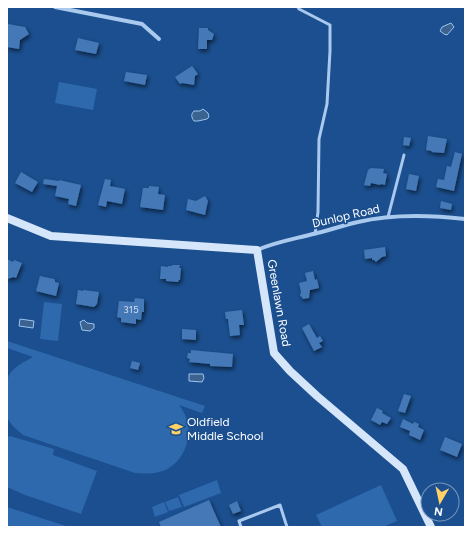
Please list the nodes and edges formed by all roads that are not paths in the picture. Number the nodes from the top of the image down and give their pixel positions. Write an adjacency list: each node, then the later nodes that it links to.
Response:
1 (55, 7): 3 (street)
2 (298, 7): 8 (lane)
3 (159, 39)
4 (404, 155): 5 (lane)
5 (388, 217): 7 (street, Dunlop Road); 8 (street, Dunlop Road)
6 (7, 218): 9 (main road, Greenlawn Road)
7 (465, 219)
8 (315, 234): 9 (street, Dunlop Road)
9 (257, 250): 12 (main road, Greenlawn Road)
10 (241, 527): 11 (lane)
11 (287, 527)
12 (431, 527)

